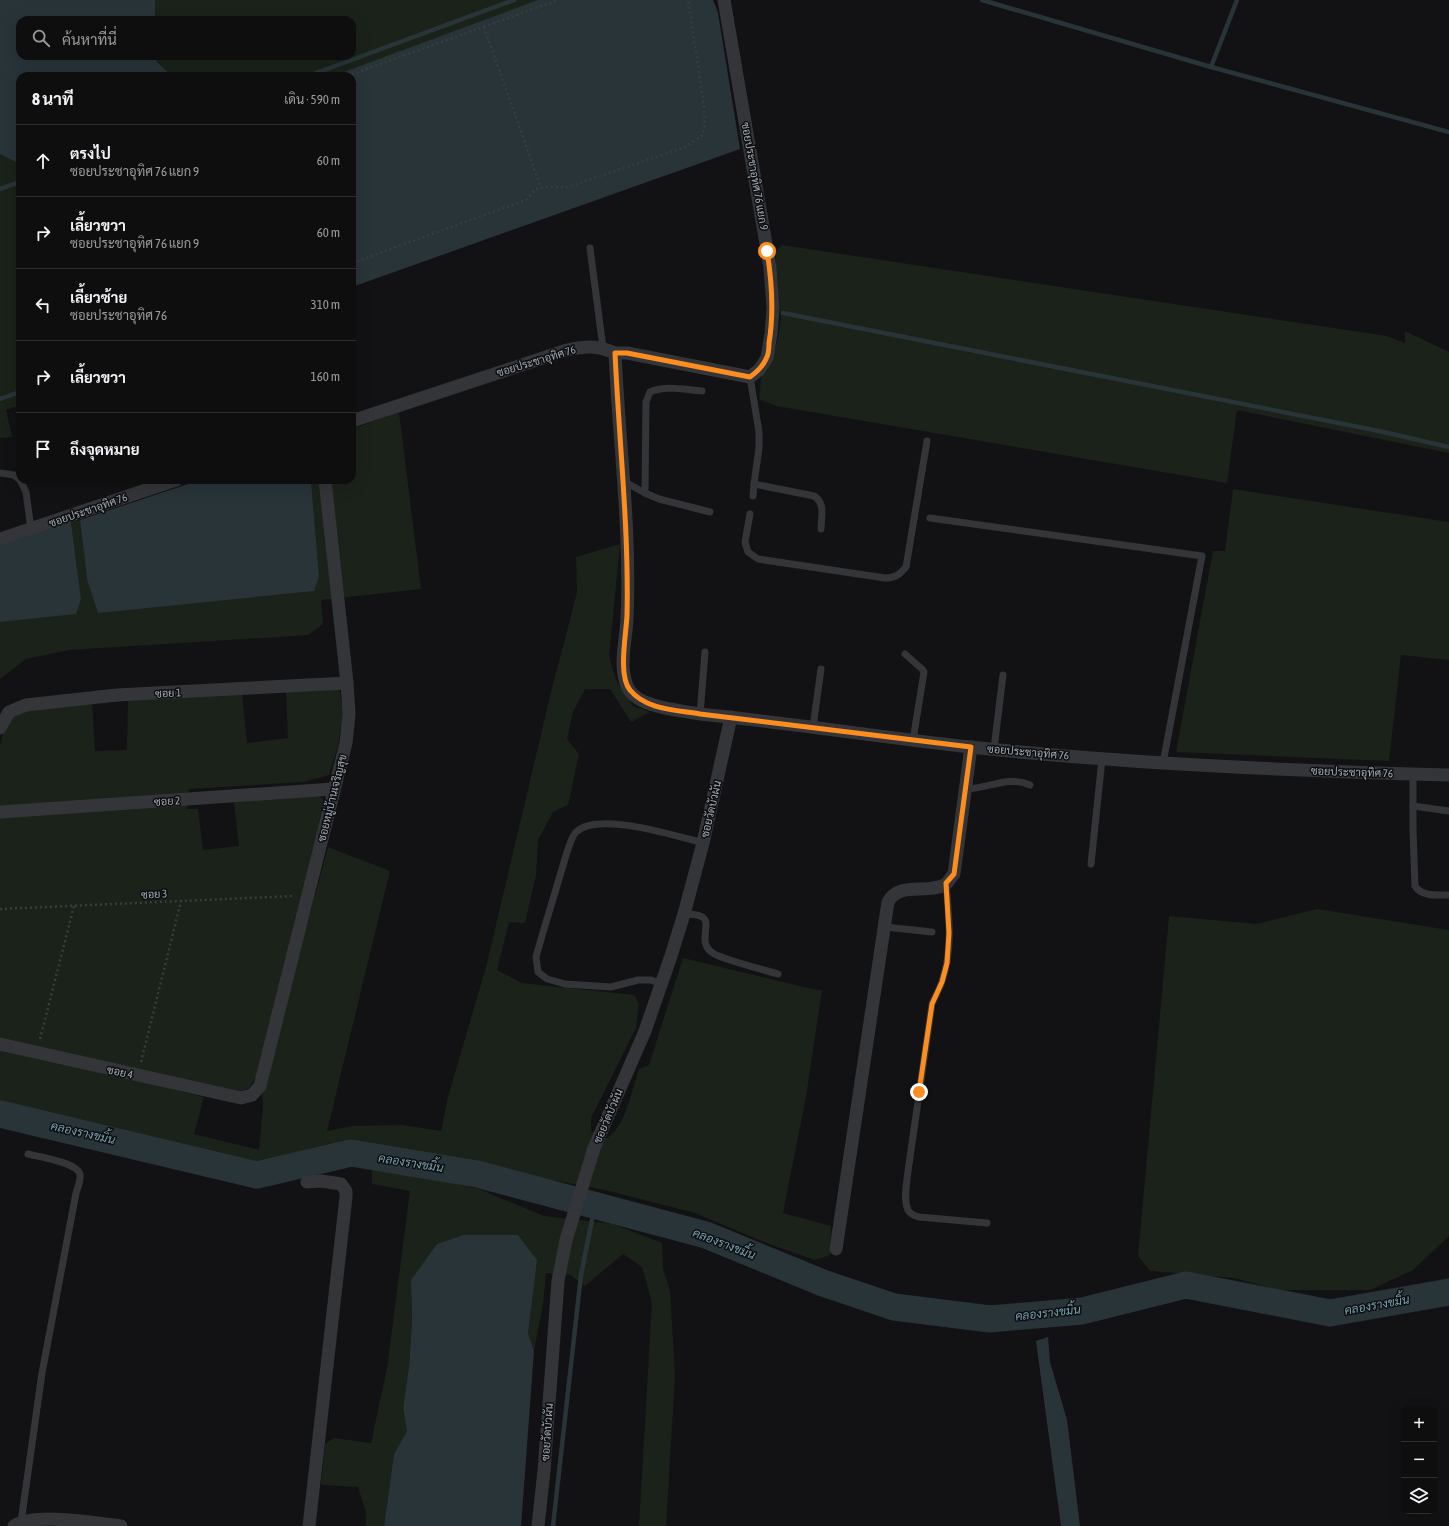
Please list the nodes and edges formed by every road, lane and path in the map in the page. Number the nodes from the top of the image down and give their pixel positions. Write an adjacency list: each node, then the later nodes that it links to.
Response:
1 (558, 0): 4 (path)
2 (688, 0): 6 (path)
3 (724, 0): 11 (street, ซอยประชาอุทิศ 76 แยก 9)
4 (484, 26): 5 (path); 6 (path)
5 (356, 73)
6 (541, 188): 8 (path)
7 (590, 248): 9 (lane)
8 (356, 262)
9 (602, 348): 10 (street, ซอยประชาอุทิศ 76); 13 (street, ซอยประชาอุทิศ 76)
10 (615, 353): 11 (street); 17 (street, ซอยประชาอุทิศ 76)
11 (750, 377): 21 (lane)
12 (702, 392): 22 (lane)
13 (356, 420)
14 (927, 441): 25 (lane)
15 (0, 473): 16 (lane)
16 (16, 477)
17 (623, 481): 22 (lane); 35 (street, ซอยประชาอุทิศ 76)
18 (22, 484): 27 (lane)
19 (164, 484): 27 (street, ซอยประชาอุทิศ 76)
20 (325, 484): 34 (street, ซอยหมู่บ้านเจริญสุข)
21 (754, 484): 23 (lane); 28 (lane)
22 (645, 493): 24 (lane)
23 (753, 496)
24 (710, 512)
25 (750, 514)
26 (930, 518): 43 (lane)
27 (31, 529): 29 (street, ซอยประชาอุทิศ 76)
28 (821, 529)
29 (0, 539)
30 (705, 652): 35 (lane)
31 (905, 654): 39 (lane)
32 (821, 669): 37 (lane)
33 (1003, 675): 41 (lane)
34 (347, 683): 38 (street, ซอย 1); 48 (street, ซอยหมู่บ้านเจริญสุข)
35 (700, 714): 36 (street, ซอยประชาอุทิศ 76)
36 (731, 717): 37 (street, ซอยประชาอุทิศ 76); 52 (street, ซอยวัดบัวผัน)
37 (813, 727): 39 (street, ซอยประชาอุทิศ 76)
38 (0, 728)
39 (913, 740): 40 (street, ซอยประชาอุทิศ 76)
40 (971, 747): 41 (street, ซอยประชาอุทิศ 76); 47 (street)
41 (994, 749): 42 (street, ซอยประชาอุทิศ 76)
42 (1102, 759): 43 (street, ซอยประชาอุทิศ 76); 53 (lane)
43 (1163, 763): 44 (street, ซอยประชาอุทิศ 76)
44 (1413, 774): 45 (street, ซอยประชาอุทิศ 76); 49 (lane)
45 (1449, 775)
46 (1030, 785): 47 (lane)
47 (965, 789): 54 (street)
48 (333, 790): 51 (street, ซอย 2); 55 (street, ซอยหมู่บ้านเจริญสุข)
49 (1413, 806): 50 (lane); 56 (lane)
50 (1449, 811)
51 (0, 812)
52 (703, 843): 60 (street, ซอยวัดบัวผัน); 64 (lane)
53 (1091, 864)
54 (946, 883): 61 (street); 71 (lane)
55 (309, 895): 57 (path, ซอย 3); 68 (street, ซอยหมู่บ้านเจริญสุข)
56 (1449, 895)
57 (180, 901): 58 (path, ซอย 3); 67 (path)
58 (74, 906): 59 (path, ซอย 3); 66 (path)
59 (0, 909)
60 (684, 914): 63 (lane); 64 (street, ซอยวัดบัวผัน)
61 (885, 927): 62 (lane); 72 (street)
62 (932, 932)
63 (778, 974)
64 (661, 984): 77 (street, ซอยวัดบัวผัน)
65 (0, 1044): 66 (street, ซอย 4)
66 (37, 1053): 67 (street, ซอย 4)
67 (138, 1076): 68 (street, ซอย 4)
68 (241, 1098)
69 (28, 1154): 73 (lane)
70 (307, 1182): 76 (street)
71 (987, 1223)
72 (836, 1249)
73 (18, 1524): 74 (street)
74 (104, 1525): 75 (street)
75 (121, 1526)
76 (309, 1526)
77 (538, 1526)

